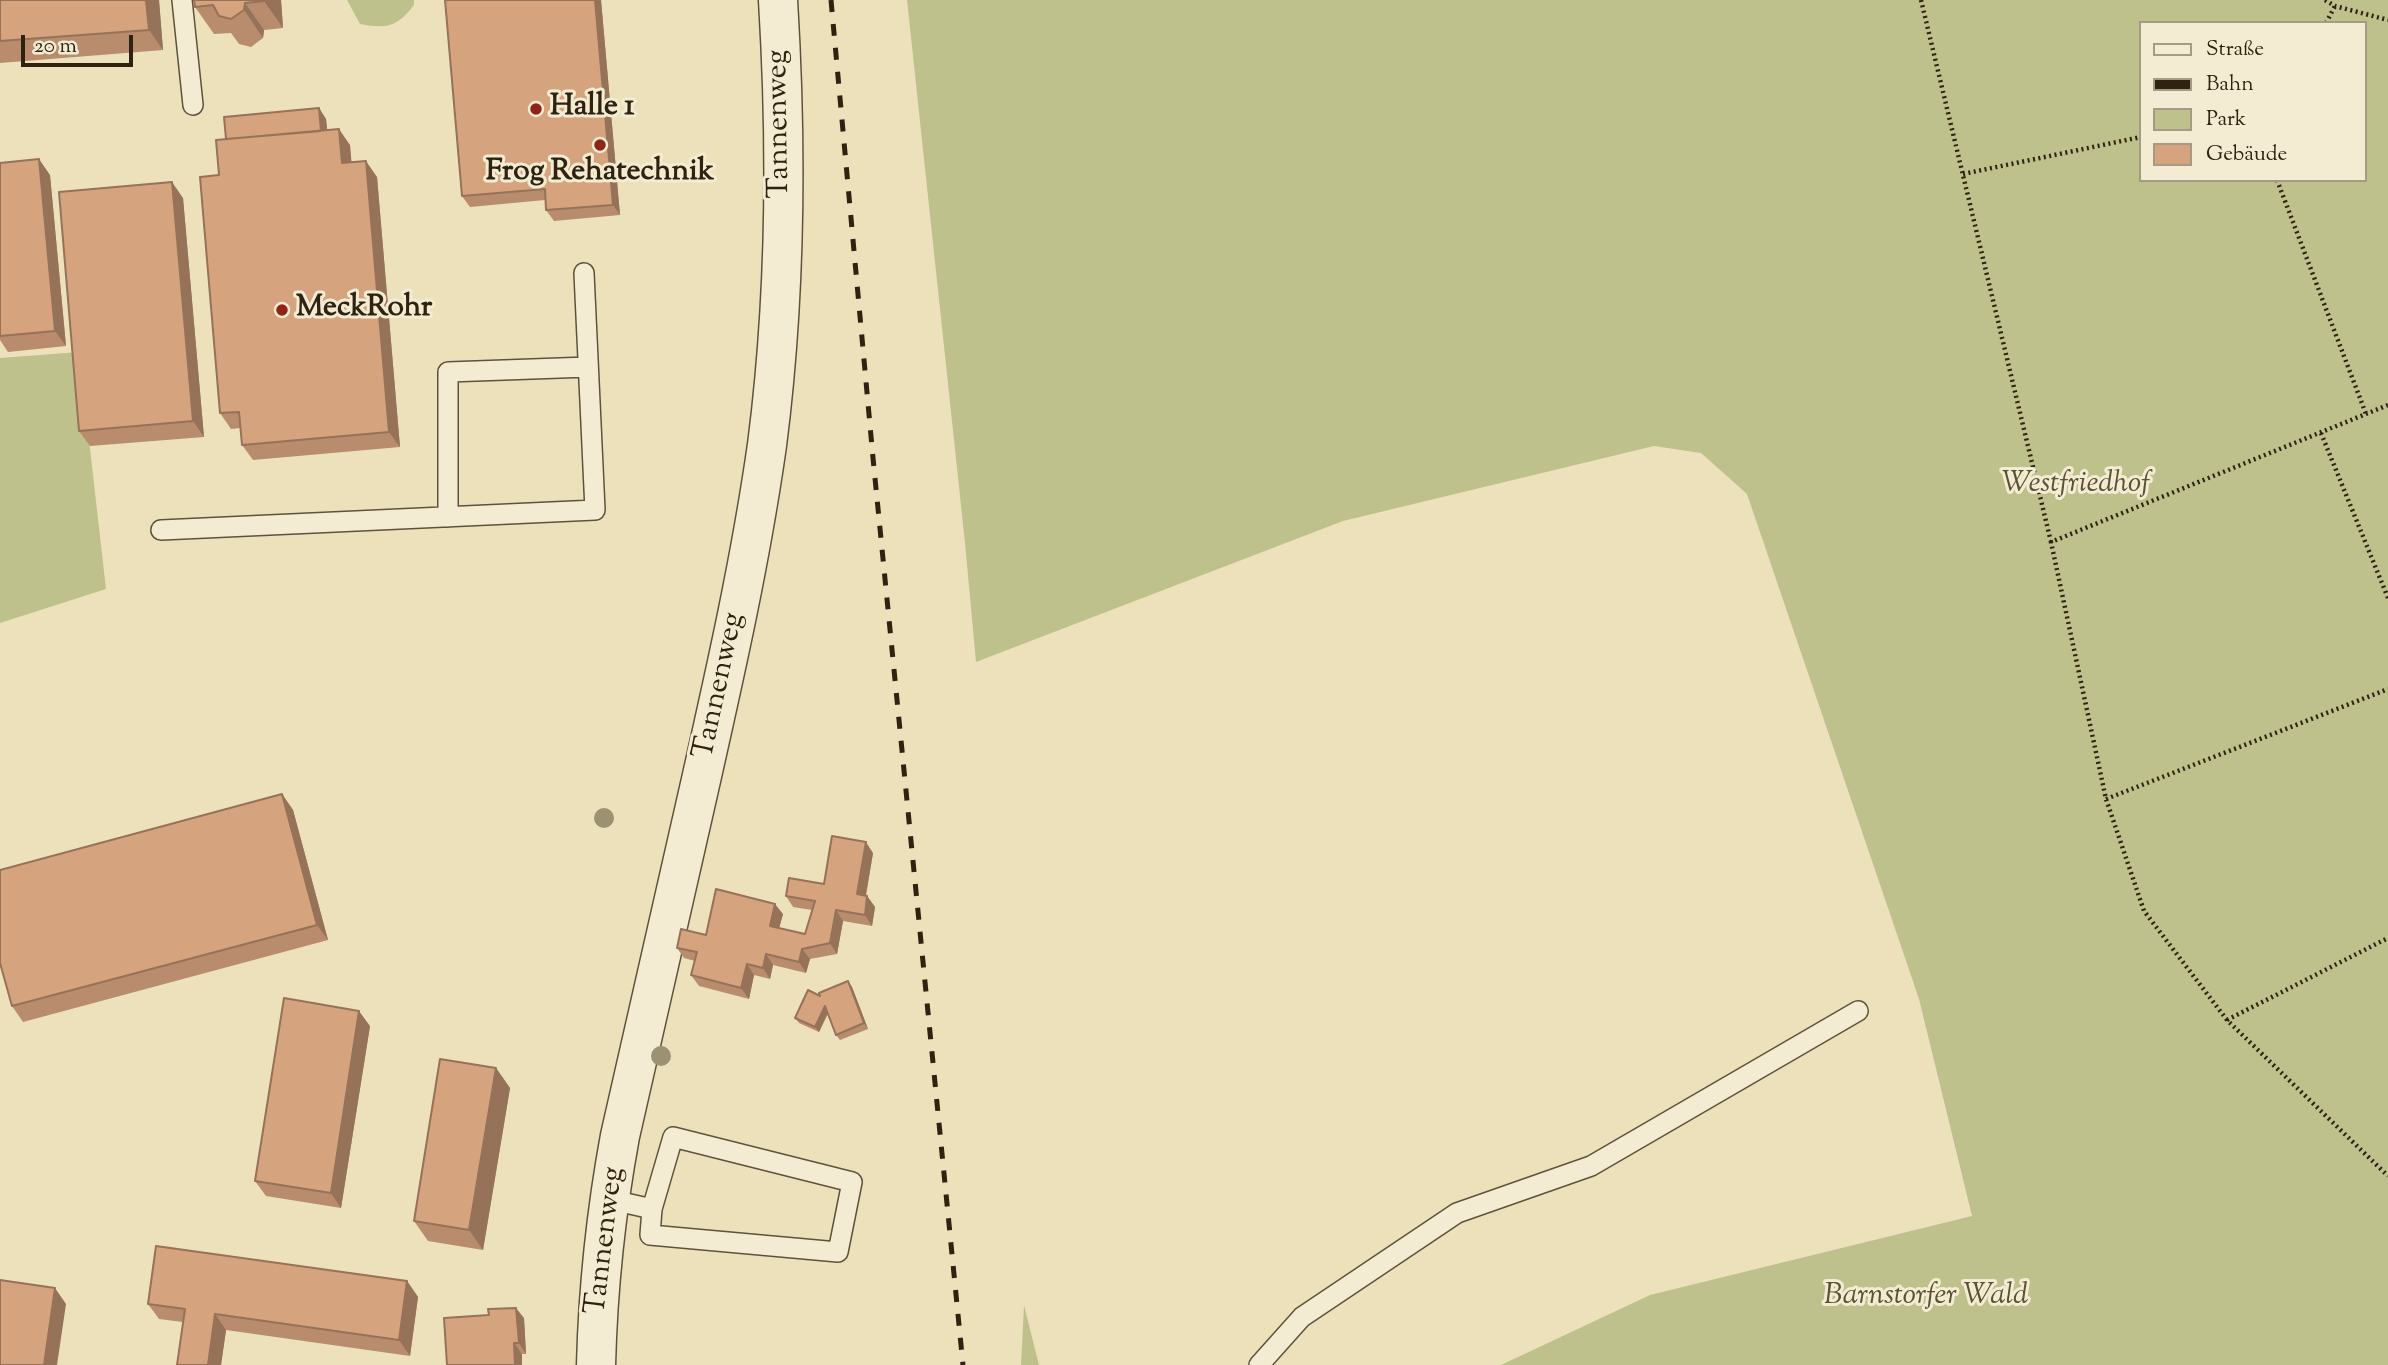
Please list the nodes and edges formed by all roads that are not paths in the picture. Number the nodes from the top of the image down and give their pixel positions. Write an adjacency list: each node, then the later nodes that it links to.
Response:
1 (183, 0): 3 (lane)
2 (778, 0): 9 (street, Tannenweg)
3 (193, 105)
4 (583, 273): 5 (lane)
5 (588, 366): 6 (lane); 6 (lane)
6 (448, 517): 7 (lane)
7 (161, 530)
8 (1858, 1011): 12 (lane)
9 (608, 1199): 10 (lane); 11 (street, Tannenweg)
10 (652, 1209): 10 (lane)
11 (596, 1365)
12 (1259, 1365)

